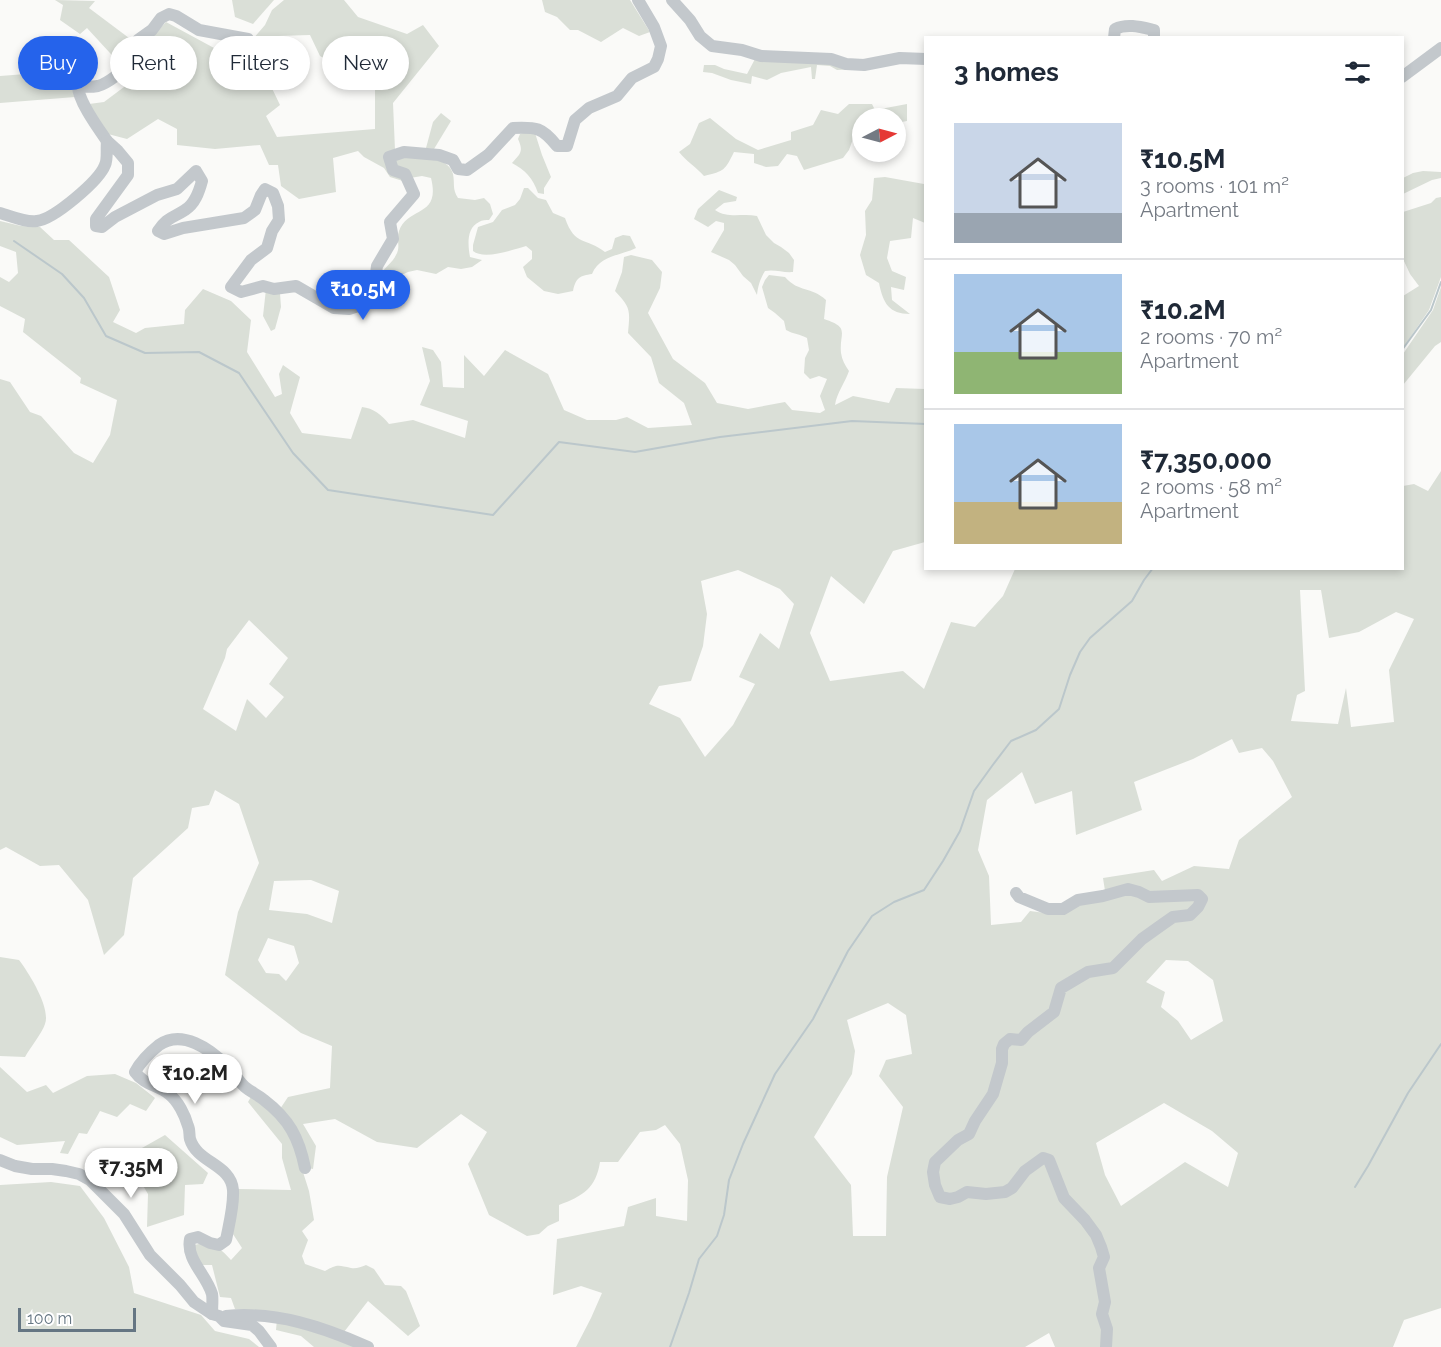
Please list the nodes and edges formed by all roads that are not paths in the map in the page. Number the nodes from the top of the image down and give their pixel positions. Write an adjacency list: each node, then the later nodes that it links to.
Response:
1 (638, 0): 9 (street)
2 (672, 0): 7 (street)
3 (231, 36): 9 (street)
4 (1114, 36): 5 (street)
5 (1154, 36)
6 (1441, 48): 8 (street)
7 (924, 59)
8 (1404, 75)
9 (107, 141): 10 (street)
10 (0, 213)
11 (1016, 893): 17 (street)
12 (0, 1160): 14 (street)
13 (305, 1168): 14 (street)
14 (215, 1315): 15 (street); 16 (street)
15 (271, 1347)
16 (368, 1347)
17 (1106, 1347)

